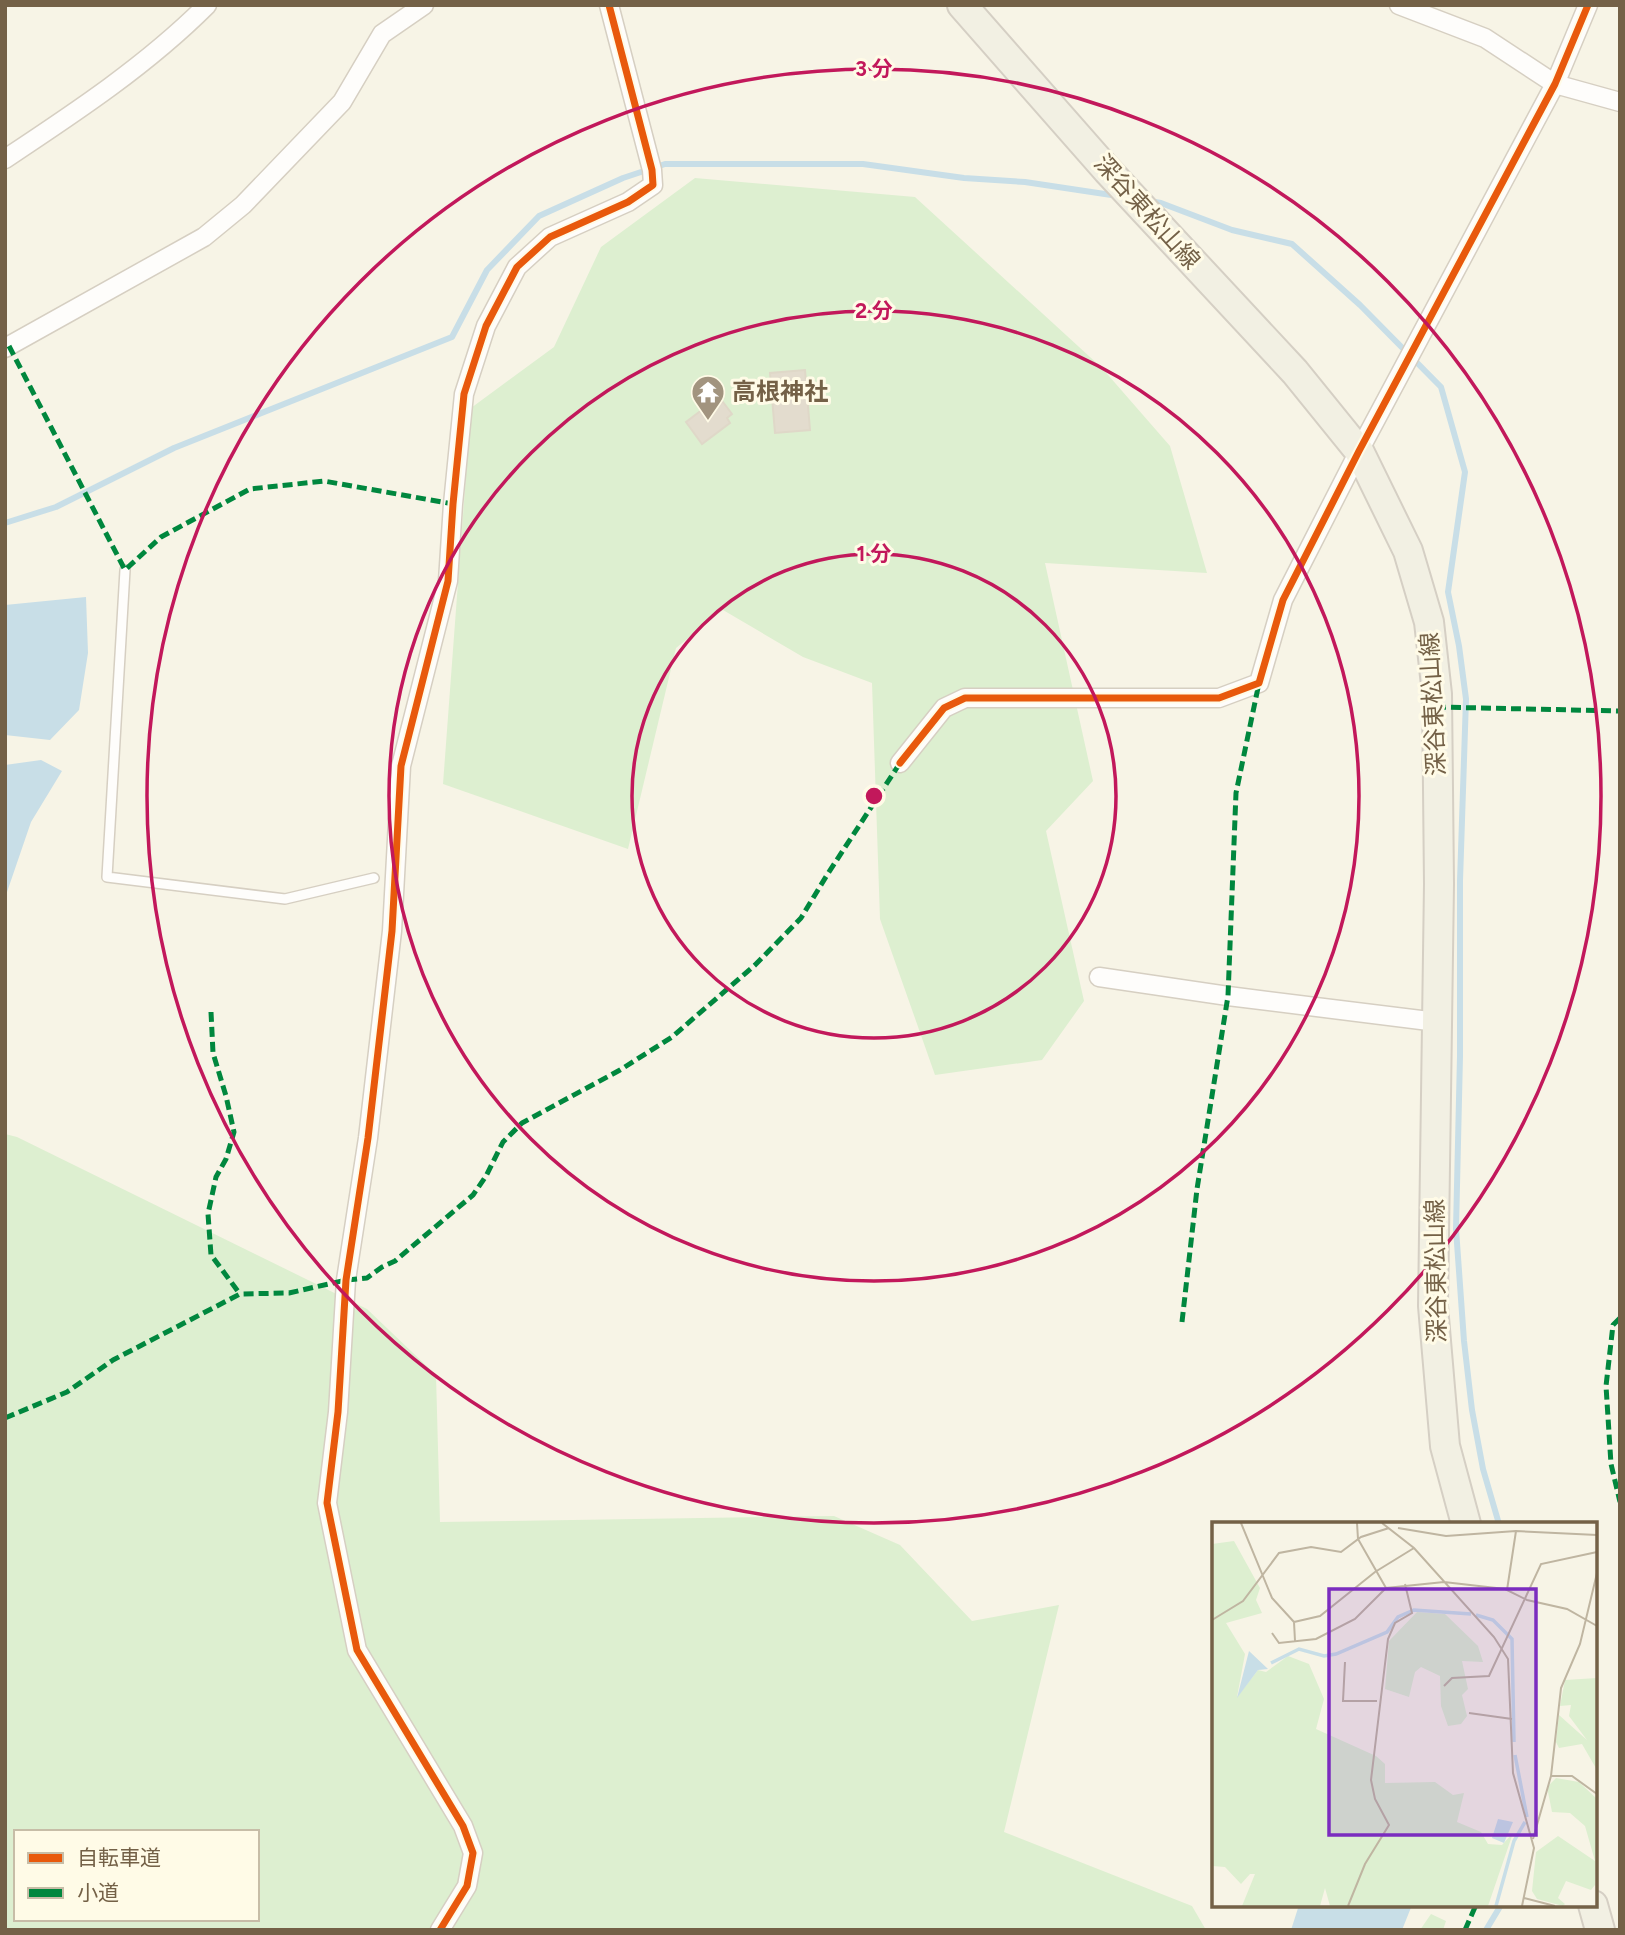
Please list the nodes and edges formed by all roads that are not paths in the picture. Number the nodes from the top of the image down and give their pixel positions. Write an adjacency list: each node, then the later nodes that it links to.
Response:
1 (207, 5): 9 (street)
2 (424, 5): 10 (street)
3 (609, 5): 19 (street)
4 (962, 5): 11 (main road, 深谷東松山線)
5 (1399, 5): 7 (street)
6 (1588, 5): 7 (street)
7 (1555, 85): 8 (street); 11 (street)
8 (1620, 102)
9 (5, 159)
10 (5, 348)
11 (1359, 451): 13 (street); 16 (main road, 深谷東松山線)
12 (125, 570): 14 (lane)
13 (901, 763)
14 (373, 878)
15 (1099, 977): 16 (street)
16 (1437, 1022): 17 (main road, 深谷東松山線)
17 (1465, 1522)
18 (1594, 1907): 20 (main road)
19 (440, 1930)
20 (1600, 1930)

